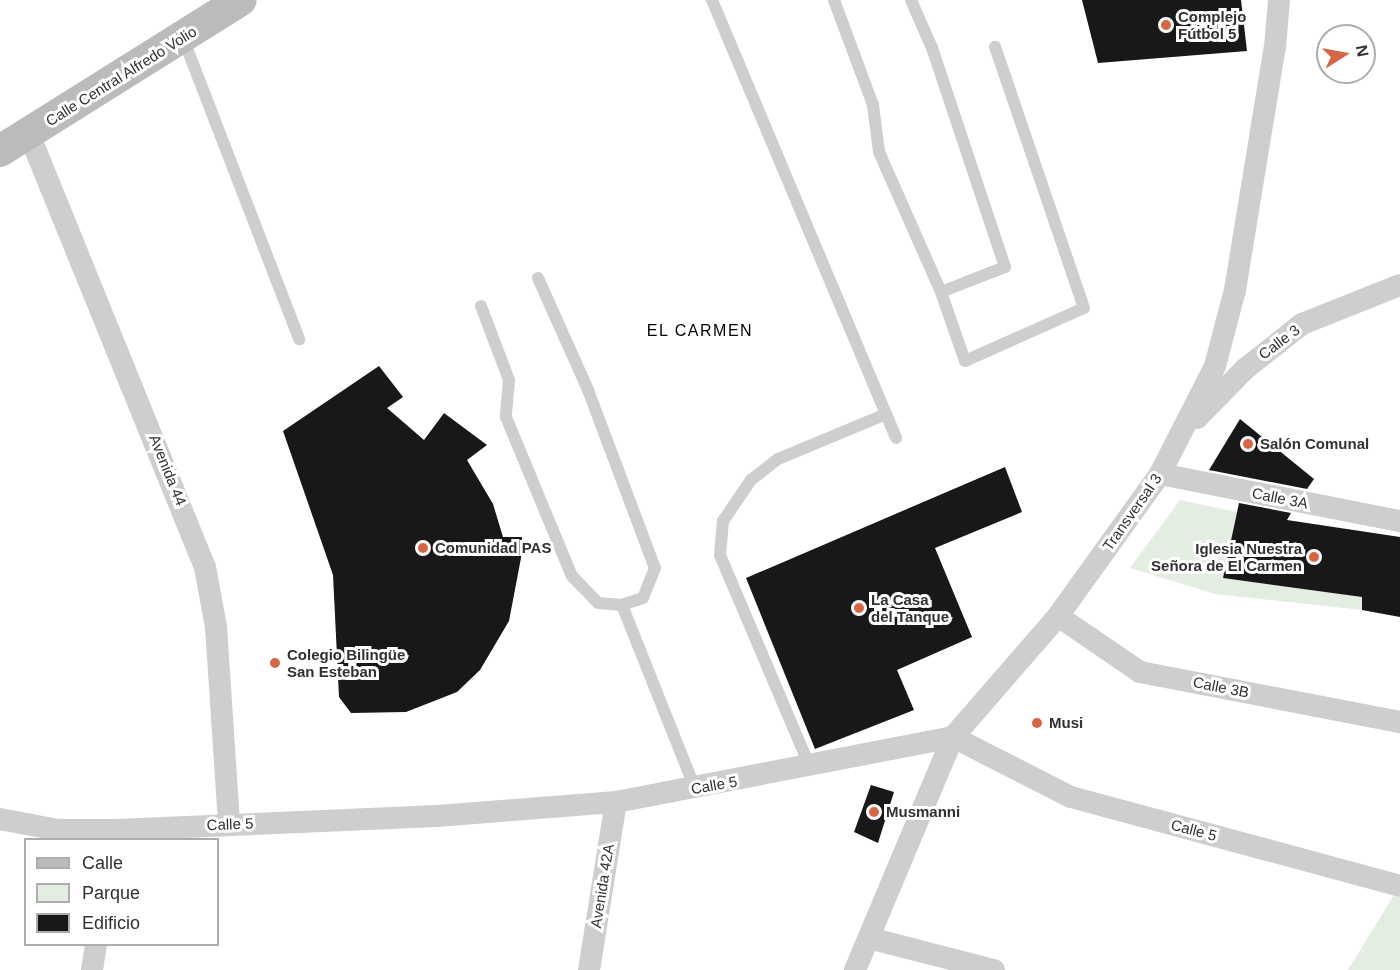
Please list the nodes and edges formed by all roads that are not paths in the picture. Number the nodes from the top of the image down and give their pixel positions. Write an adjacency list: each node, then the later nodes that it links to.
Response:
1 (240, 0): 6 (main road, Calle Central Alfredo Volio)
2 (712, 0): 15 (lane)
3 (834, 0): 12 (lane)
4 (911, 0): 12 (lane)
5 (1279, 0): 16 (street, Transversal 3)
6 (183, 37): 8 (main road, Calle Central Alfredo Volio); 14 (lane)
7 (995, 47): 12 (lane)
8 (29, 134): 9 (main road, Calle Central Alfredo Volio); 28 (street, Avenida 44)
9 (0, 151)
10 (538, 278): 20 (lane)
11 (1400, 285): 16 (street, Calle 3)
12 (941, 292)
13 (481, 306): 20 (lane)
14 (299, 339)
15 (886, 414): 17 (lane); 24 (lane)
16 (1181, 434): 18 (street, Transversal 3)
17 (896, 438)
18 (1160, 474): 19 (street, Calle 3A); 21 (street, Transversal 3)
19 (1400, 521)
20 (622, 605): 25 (lane)
21 (1059, 616): 22 (street, Calle 3B); 23 (street, Transversal 3)
22 (1400, 722)
23 (953, 737): 24 (street, Calle 5); 30 (street, Calle 5); 31 (street, Transversal 3)
24 (810, 767): 25 (street, Calle 5)
25 (695, 788): 26 (street, Calle 5)
26 (616, 802): 28 (street, Calle 5); 34 (street, Avenida 42A)
27 (0, 819): 29 (street, Calle 5)
28 (229, 824): 29 (street, Calle 5)
29 (115, 835)
30 (1400, 886)
31 (869, 938): 35 (street, Transversal 3); 36 (street)
32 (96, 946): 33 (street)
33 (92, 970)
34 (589, 970)
35 (855, 970)
36 (994, 970)

